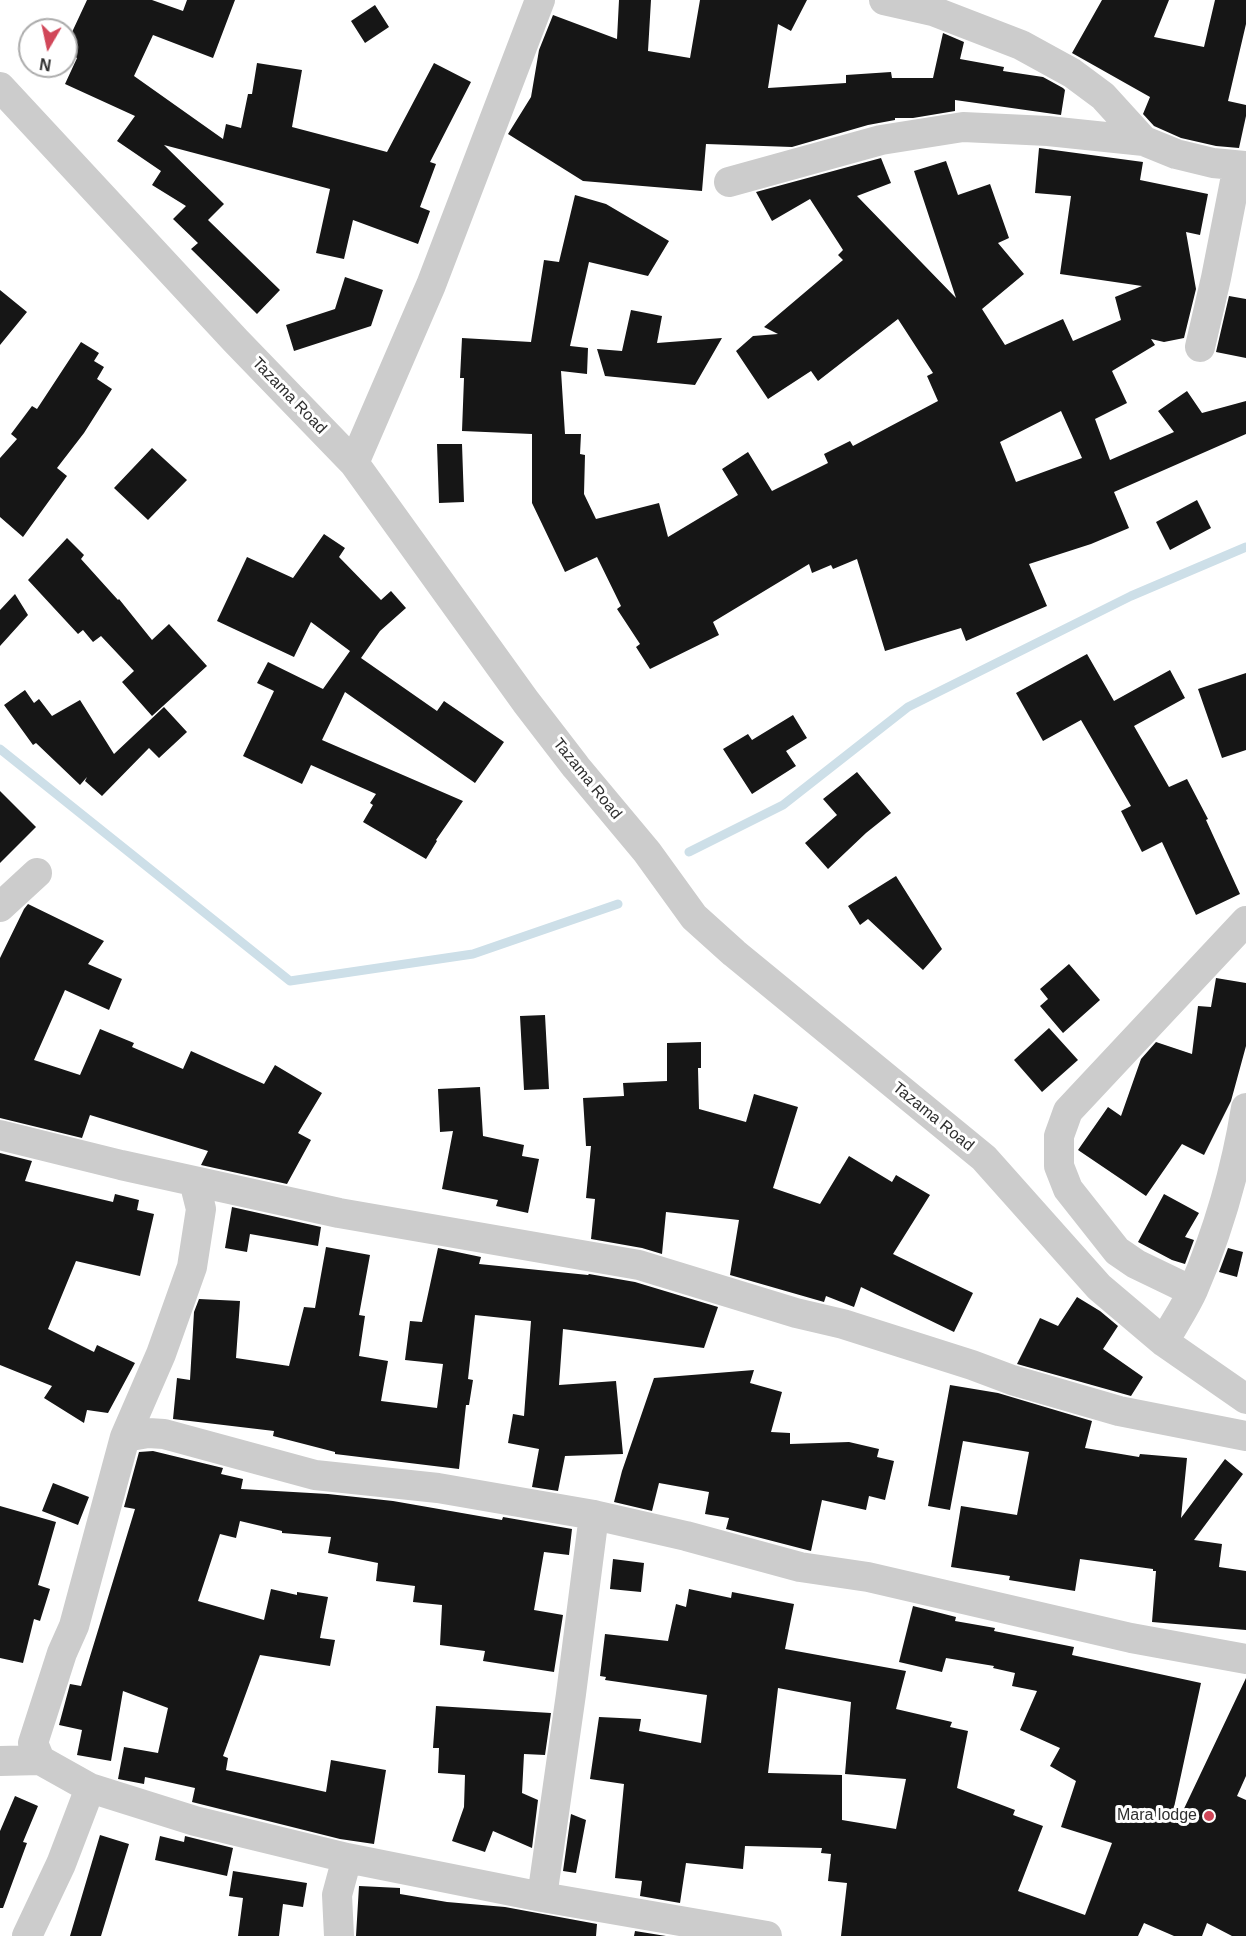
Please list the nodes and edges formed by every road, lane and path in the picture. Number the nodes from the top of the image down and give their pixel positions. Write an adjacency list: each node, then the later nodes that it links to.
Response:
1 (540, 0): 8 (street)
2 (884, 0): 4 (street)
3 (0, 87): 8 (street, Tazama Road)
4 (1144, 141): 5 (street); 6 (street)
5 (1242, 166): 7 (street)
6 (729, 182)
7 (1200, 347)
8 (354, 463): 16 (street, Tazama Road)
9 (37, 873): 10 (street)
10 (0, 907)
11 (1246, 921): 15 (street)
12 (1246, 1108): 15 (street)
13 (0, 1136): 14 (street)
14 (194, 1181): 18 (street); 19 (street)
15 (1192, 1291): 16 (street)
16 (1164, 1342): 17 (street, Tazama Road)
17 (1246, 1399)
18 (1246, 1436)
19 (125, 1437): 20 (street); 22 (street)
20 (594, 1515): 21 (street); 26 (street)
21 (1246, 1659)
22 (40, 1760): 23 (street); 24 (street)
23 (0, 1761)
24 (90, 1788): 25 (street); 27 (street)
25 (346, 1858): 26 (street); 28 (street)
26 (542, 1897): 29 (street)
27 (27, 1936)
28 (339, 1936)
29 (767, 1936)

